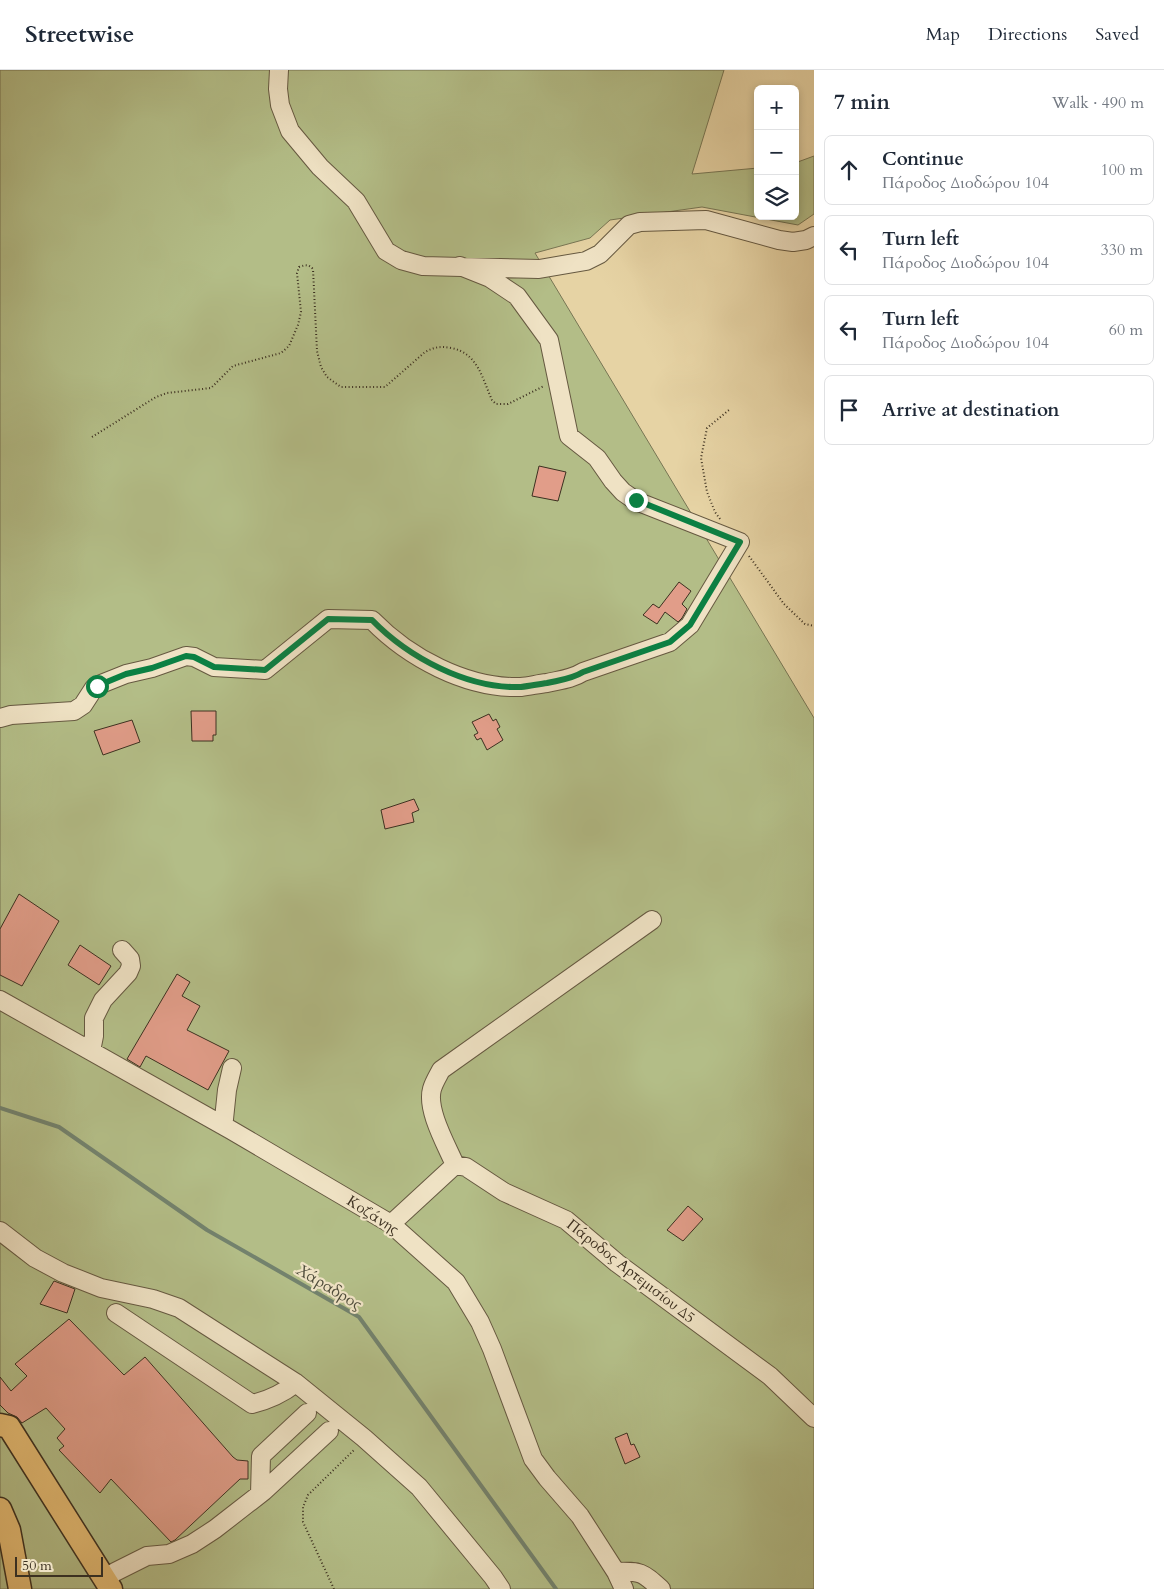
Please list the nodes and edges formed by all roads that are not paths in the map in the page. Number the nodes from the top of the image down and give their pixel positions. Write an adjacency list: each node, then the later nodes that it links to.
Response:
1 (279, 70): 3 (street)
2 (814, 236): 3 (street)
3 (460, 266): 4 (street)
4 (0, 718)
5 (652, 920): 11 (street)
6 (122, 950): 8 (street)
7 (0, 1000): 8 (street, Κοζάνης)
8 (91, 1051): 10 (street, Κοζάνης)
9 (232, 1068): 10 (street)
10 (222, 1125): 12 (street, Κοζάνης)
11 (455, 1165): 12 (street); 17 (street, Πάροδος Αρτεμισίου Δ5)
12 (392, 1224): 22 (street, Κοζάνης)
13 (0, 1231): 15 (street)
14 (116, 1313): 15 (street)
15 (296, 1383): 25 (street)
16 (307, 1413): 20 (street)
17 (814, 1418)
18 (0, 1424): 23 (main road)
19 (329, 1431): 20 (street)
20 (260, 1494): 23 (street)
21 (0, 1509): 24 (main road)
22 (616, 1572): 26 (street, Κοζάνης); 27 (street)
23 (109, 1584)
24 (20, 1589)
25 (501, 1589)
26 (624, 1589)
27 (661, 1589)

